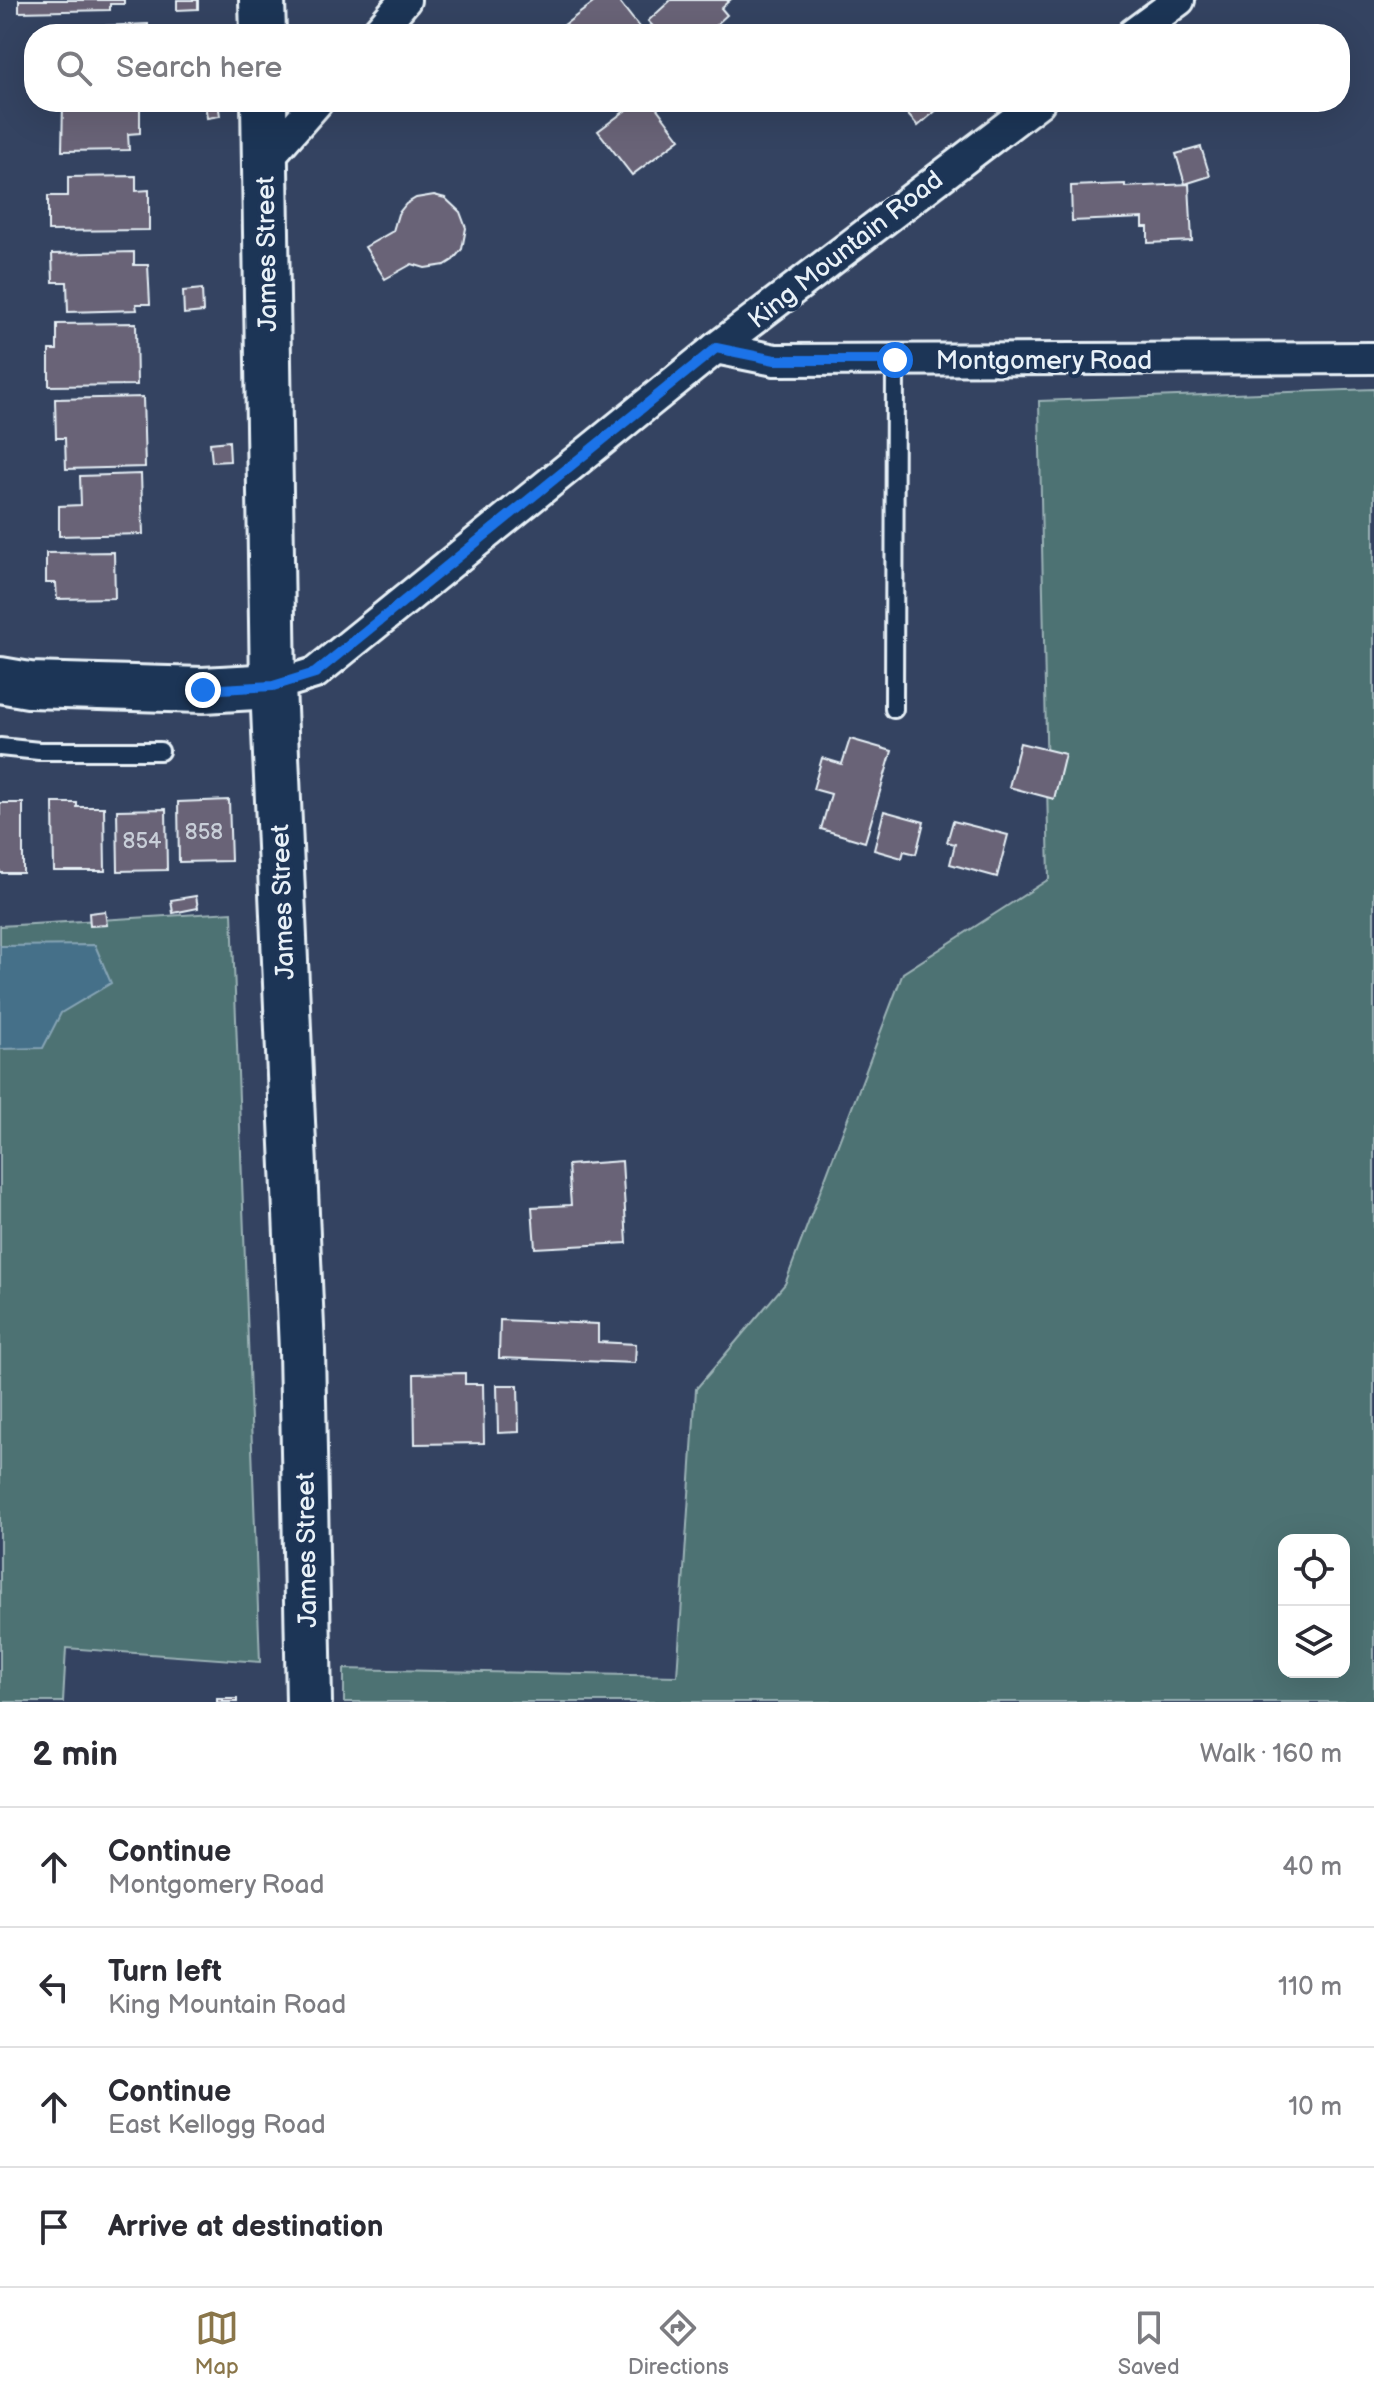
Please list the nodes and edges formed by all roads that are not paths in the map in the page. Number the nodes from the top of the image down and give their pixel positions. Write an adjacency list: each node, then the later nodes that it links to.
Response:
1 (262, 0): 4 (street)
2 (405, 0): 5 (street)
3 (1179, 0): 6 (street)
4 (263, 24)
5 (385, 24)
6 (1147, 24)
7 (264, 112): 10 (street, James Street)
8 (308, 112): 10 (street)
9 (1026, 112): 11 (street, King Mountain Road)
10 (265, 161): 15 (street, James Street)
11 (716, 348): 13 (street, Montgomery Road); 15 (street, King Mountain Road)
12 (1374, 358): 13 (street, Montgomery Road)
13 (895, 360): 16 (lane)
14 (0, 680): 15 (street)
15 (273, 686): 19 (street, James Street)
16 (894, 709)
17 (0, 747): 18 (lane)
18 (160, 751)
19 (309, 1702)

